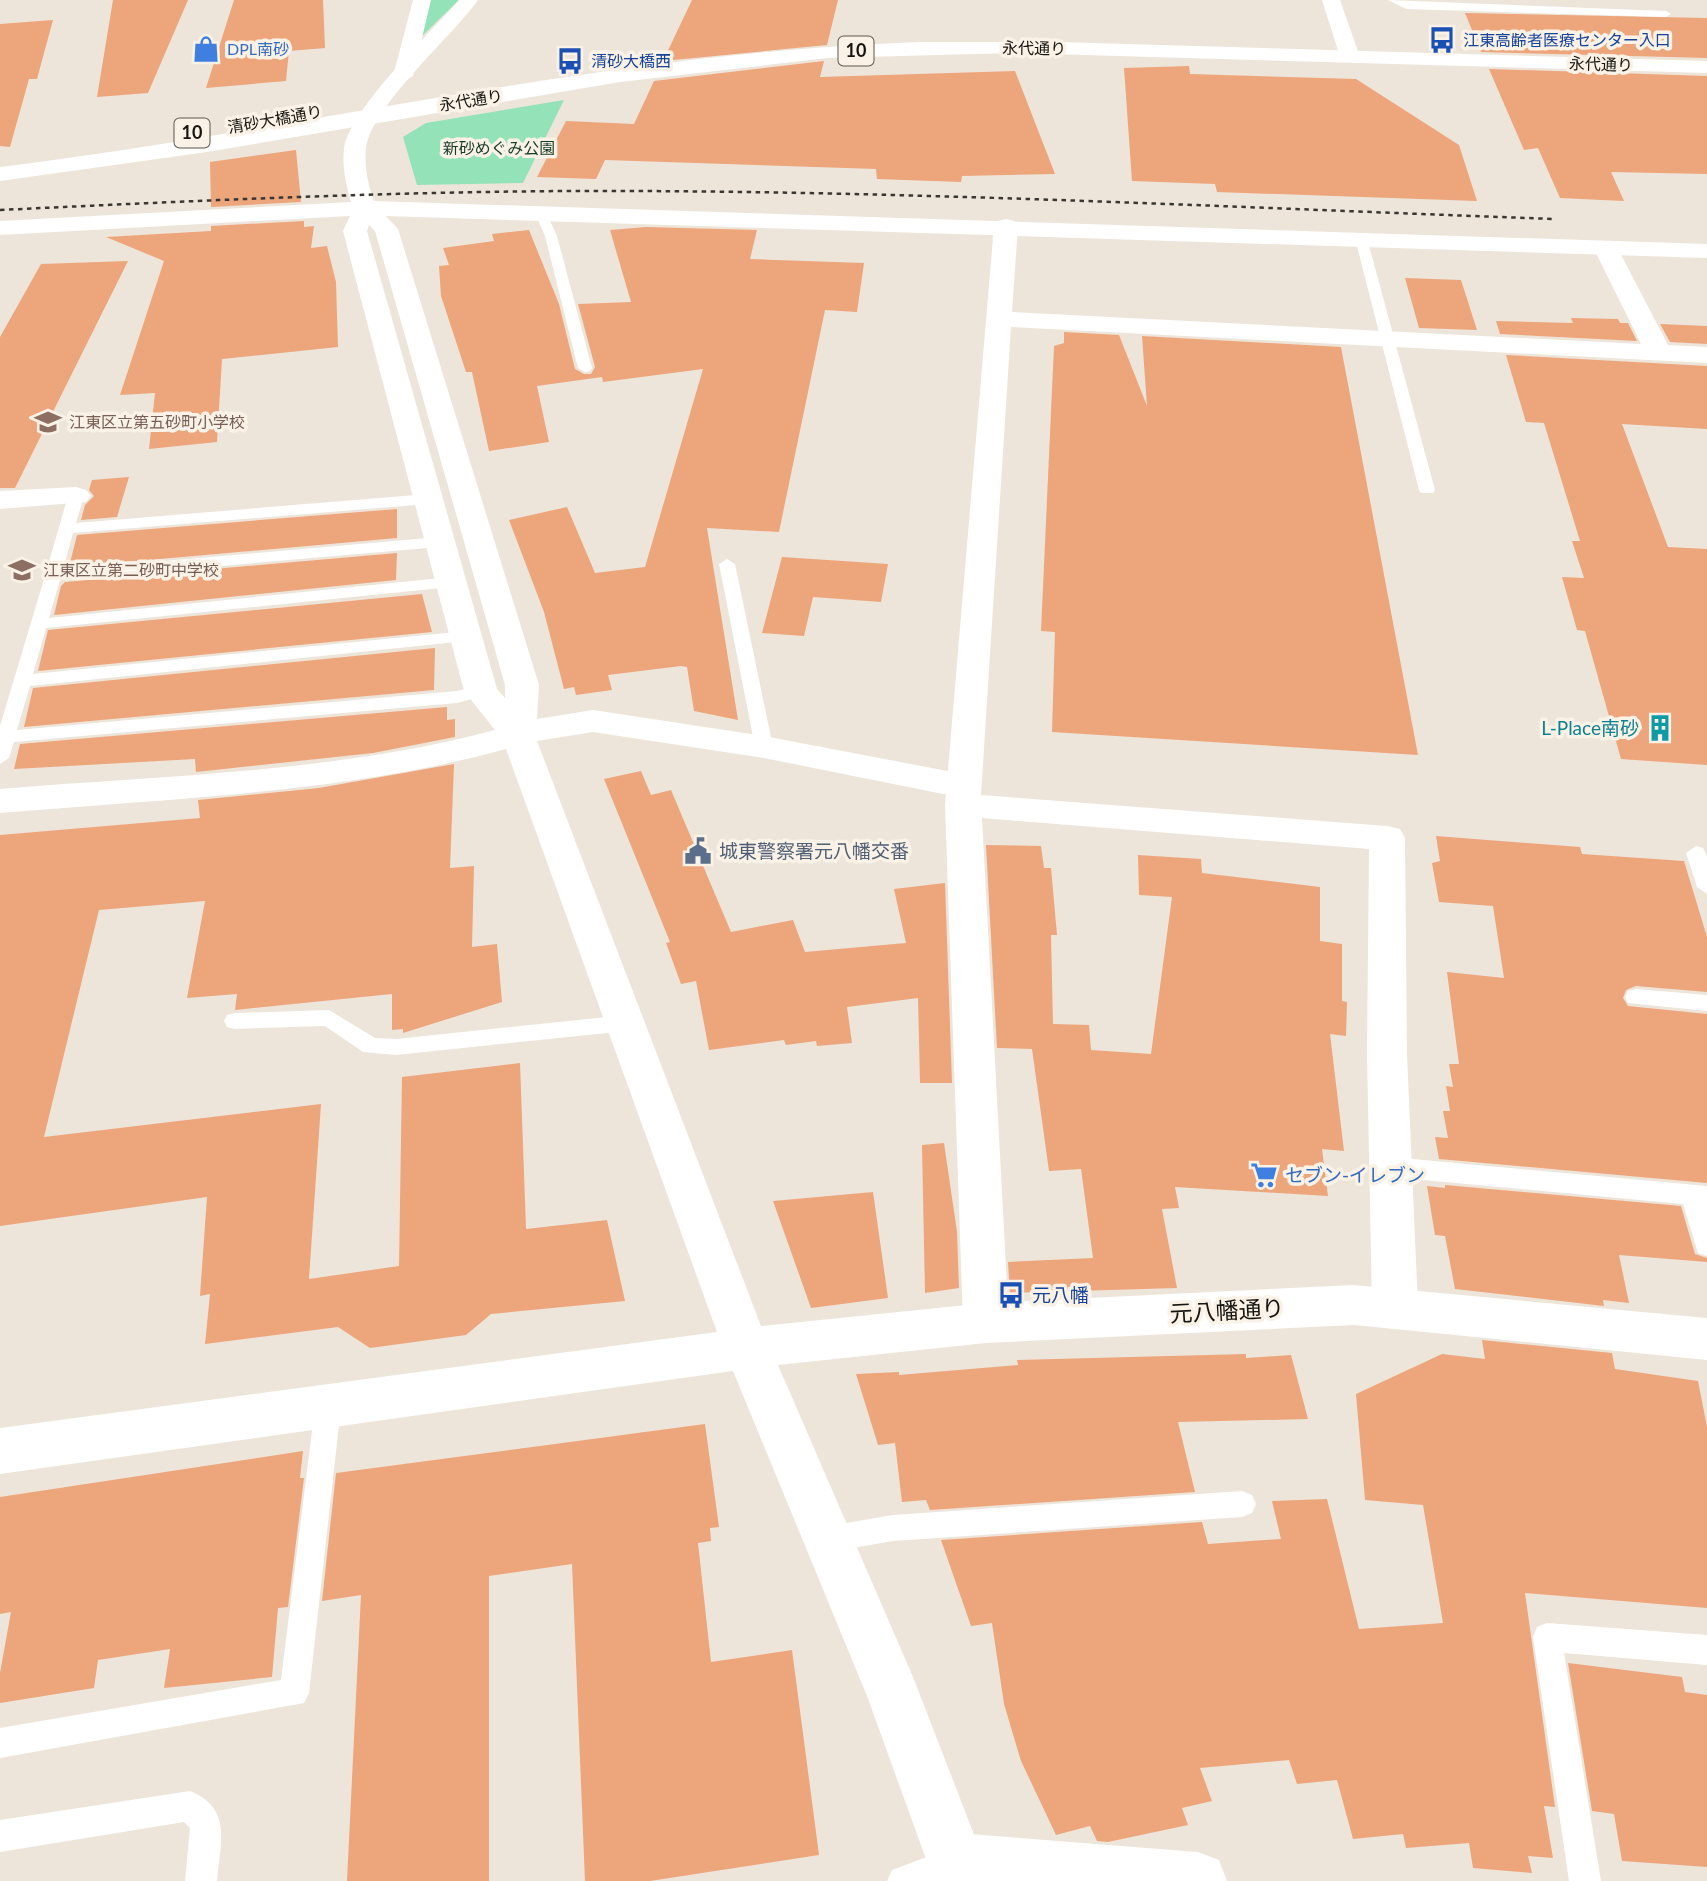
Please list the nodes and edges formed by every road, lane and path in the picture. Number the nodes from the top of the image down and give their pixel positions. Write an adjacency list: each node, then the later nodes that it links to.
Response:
1 (422, 0): 11 (street)
2 (469, 0): 11 (street)
3 (1331, 0): 8 (street)
4 (1393, 0): 5 (lane)
5 (1406, 6): 6 (lane); 7 (lane)
6 (1665, 14)
7 (1412, 20)
8 (1348, 50): 9 (street, 永代通り / 10); 10 (street, 永代通り / 10); 12 (street, 永代通り / 10); 13 (street, 永代通り / 10)
9 (1707, 54)
10 (1707, 67)
11 (403, 76): 12 (street)
12 (383, 100): 13 (street); 14 (street, 清砂大橋通り / 10)
13 (366, 118): 15 (street, 清砂大橋通り / 10); 16 (street)
14 (0, 159)
15 (0, 174)
16 (365, 208): 17 (street); 19 (street); 30 (street); 42 (street)
17 (541, 213): 18 (street); 27 (lane)
18 (1006, 226): 20 (street); 23 (street)
19 (0, 229)
20 (1361, 238): 21 (street); 24 (lane)
21 (1605, 247): 22 (street); 25 (street)
22 (1707, 251)
23 (1001, 319): 24 (street); 45 (street)
24 (1387, 338): 25 (street); 28 (lane)
25 (1658, 352): 26 (street)
26 (1707, 355)
27 (585, 368)
28 (1427, 490)
29 (76, 496): 31 (street); 32 (lane)
30 (428, 499): 32 (lane); 33 (street)
31 (0, 500)
32 (65, 529): 35 (lane)
33 (439, 542): 35 (lane); 36 (street)
34 (727, 564): 43 (lane)
35 (51, 576): 37 (lane)
36 (451, 582): 37 (lane); 38 (street)
37 (37, 624): 39 (lane)
38 (466, 636): 39 (lane); 40 (street)
39 (22, 681): 41 (lane)
40 (481, 691): 41 (lane); 42 (street)
41 (6, 737): 44 (lane)
42 (519, 737): 43 (street); 46 (street); 52 (street)
43 (764, 747): 45 (street)
44 (0, 758)
45 (963, 795): 53 (street); 57 (street)
46 (0, 801)
47 (1696, 853): 48 (lane)
48 (1707, 887)
49 (1636, 997): 50 (lane)
50 (1707, 1003)
51 (235, 1021): 52 (lane)
52 (626, 1023): 59 (street)
53 (1391, 1167): 54 (lane); 56 (street)
54 (1700, 1196): 55 (lane)
55 (1707, 1247)
56 (1395, 1307): 57 (street, 元八幡通り); 58 (street, 元八幡通り)
57 (986, 1323): 59 (street, 元八幡通り)
58 (1707, 1339)
59 (747, 1348): 60 (street, 元八幡通り); 63 (street)
60 (328, 1407): 61 (street, 元八幡通り); 65 (lane)
61 (0, 1451)
62 (1242, 1504): 63 (lane)
63 (829, 1539): 67 (street)
64 (1707, 1650): 71 (lane)
65 (0, 1743)
66 (0, 1836): 68 (lane)
67 (960, 1872): 69 (lane); 70 (street)
68 (201, 1881)
69 (902, 1881)
70 (1198, 1881)
71 (1585, 1881)

